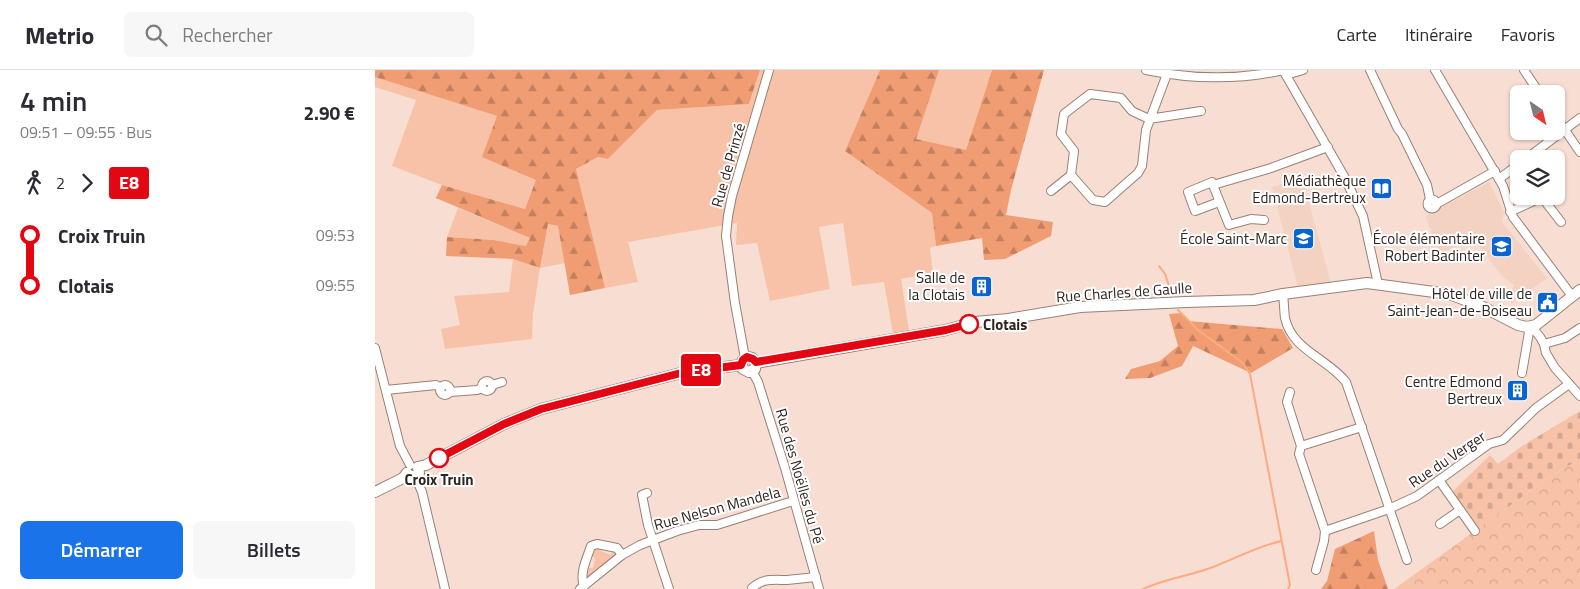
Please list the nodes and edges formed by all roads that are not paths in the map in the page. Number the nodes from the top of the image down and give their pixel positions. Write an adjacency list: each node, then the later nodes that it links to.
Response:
1 (769, 70): 35 (street, Rue de Prinzé)
2 (1146, 70): 8 (street)
3 (1303, 70): 6 (street)
4 (1370, 70): 18 (street)
5 (1435, 70): 18 (street)
6 (1284, 72): 8 (street); 15 (street)
7 (1528, 72): 9 (street)
8 (1167, 74): 12 (street)
9 (1535, 85)
10 (1201, 111): 12 (street)
11 (1580, 118): 13 (street)
12 (1149, 119): 20 (street); 20 (street)
13 (1565, 130): 17 (street)
14 (1552, 140): 16 (street)
15 (1328, 147): 22 (street); 28 (street)
16 (1538, 150)
17 (1580, 152)
18 (1495, 171): 21 (street)
19 (1510, 171): 21 (street)
20 (1071, 175): 23 (street)
21 (1499, 179): 25 (street)
22 (1213, 184): 24 (street); 24 (street)
23 (1051, 192)
24 (1219, 202): 26 (street)
25 (1510, 212): 27 (street); 29 (street)
26 (1264, 220)
27 (1561, 222)
28 (1378, 284): 30 (main road, Rue Charles de Gaulle); 31 (main road, Rue Charles de Gaulle)
29 (1576, 293): 31 (main road)
30 (1283, 294): 36 (main road, Rue Charles de Gaulle); 43 (street)
31 (1532, 327): 33 (street); 37 (street)
32 (1580, 328): 33 (street)
33 (1544, 344): 39 (street)
34 (375, 348): 40 (street)
35 (743, 361): 36 (main road); 45 (main road)
36 (754, 367): 49 (street, Rue des Noëlles du Pé)
37 (1522, 374)
38 (502, 382): 40 (street)
39 (1569, 384): 42 (street); 46 (street, Rue du Verger)
40 (386, 390): 45 (street)
41 (1289, 392): 44 (street)
42 (1580, 396)
43 (1362, 427): 44 (street); 50 (street)
44 (1301, 446): 53 (street)
45 (413, 470): 47 (main road); 62 (street)
46 (1439, 480): 50 (street, Rue du Verger); 51 (street)
47 (375, 492)
48 (647, 493): 55 (street)
49 (793, 501): 55 (street, Rue Nelson Mandela); 59 (street, Rue des Noëlles du Pé)
50 (1389, 509): 53 (street, Rue du Verger); 57 (street)
51 (1460, 510): 52 (street); 54 (street)
52 (1440, 524)
53 (1325, 530): 58 (street)
54 (1475, 531)
55 (652, 540): 56 (street, Rue Nelson Mandela); 63 (street)
56 (622, 555): 60 (street, Rue Nelson Mandela); 60 (street, Rue Nelson Mandela)
57 (1407, 560)
58 (1316, 570)
59 (816, 577): 61 (street); 64 (street, Rue des Noëlles du Pé)
60 (582, 588)
61 (752, 588)
62 (445, 589)
63 (669, 589)
64 (819, 589)

